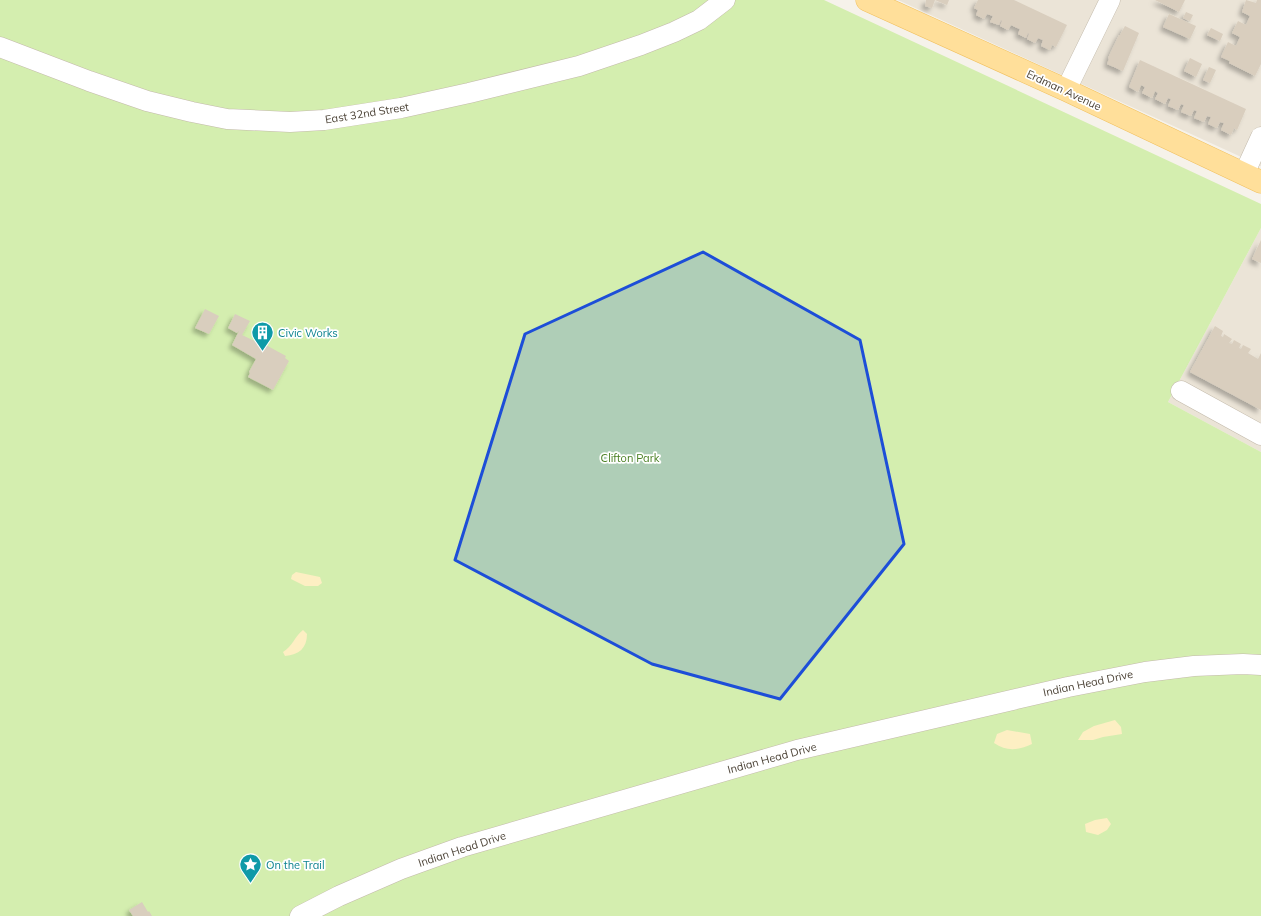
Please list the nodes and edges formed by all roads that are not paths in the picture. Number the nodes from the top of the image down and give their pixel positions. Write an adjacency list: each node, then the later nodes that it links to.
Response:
1 (725, 0): 4 (street, East 32nd Street)
2 (867, 0): 5 (main road, Erdman Avenue)
3 (1110, 0): 5 (street)
4 (0, 47)
5 (1066, 90): 7 (main road, Erdman Avenue)
6 (1261, 137): 7 (street)
7 (1253, 178)
8 (1181, 391): 9 (street)
9 (1261, 435)
10 (1261, 665): 11 (street, Indian Head Drive)
11 (300, 916)

